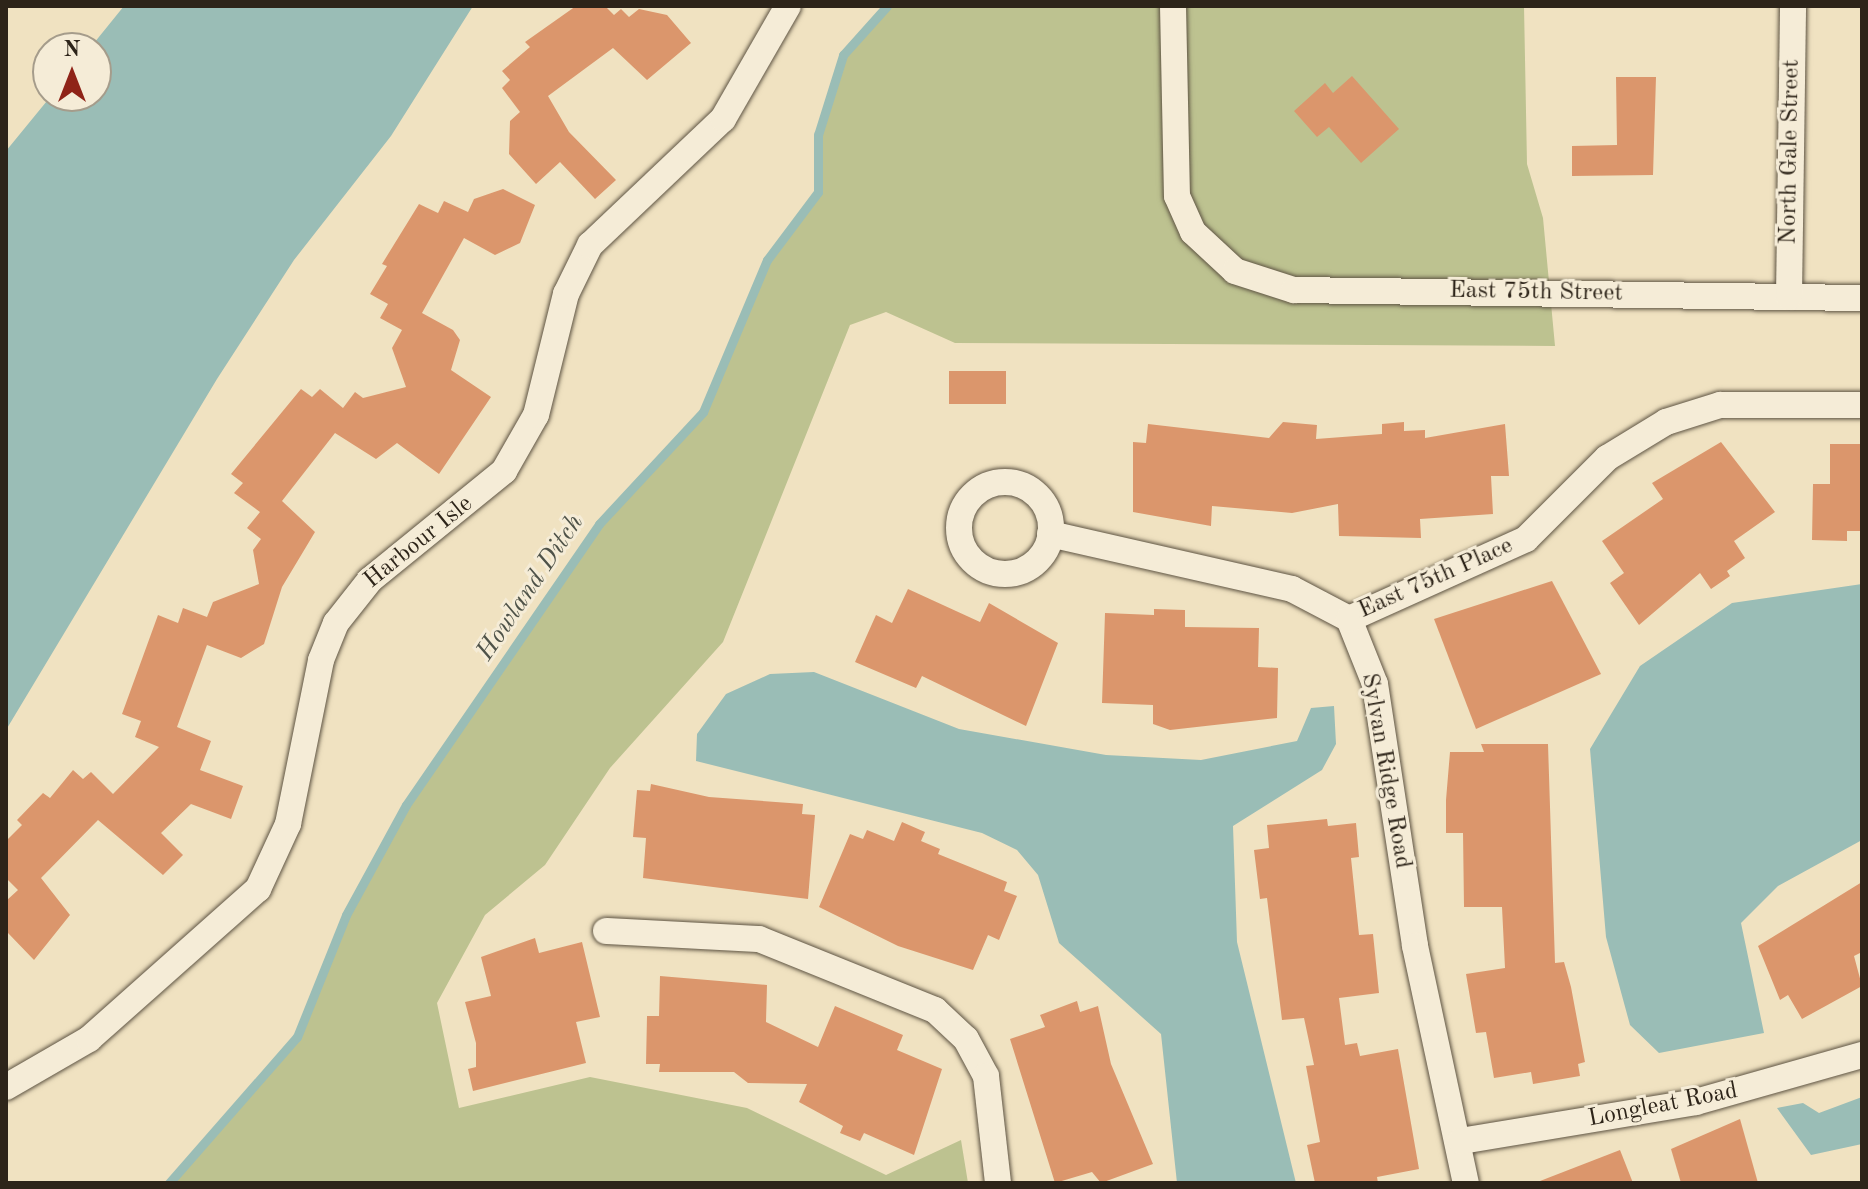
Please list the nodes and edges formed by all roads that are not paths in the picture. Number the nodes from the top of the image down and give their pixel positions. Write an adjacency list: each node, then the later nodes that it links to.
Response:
1 (788, 6): 11 (street, Harbour Isle)
2 (1173, 6): 4 (street, East 75th Street)
3 (1793, 6): 4 (street, North Gale Street)
4 (1789, 297): 5 (street, East 75th Street)
5 (1862, 298)
6 (1862, 405): 8 (street, East 75th Place)
7 (1050, 534): 8 (street)
8 (1349, 619): 12 (street, Sylvan Ridge Road)
9 (606, 931): 13 (street)
10 (1862, 1055): 12 (street, Longleat Road)
11 (6, 1087)
12 (1461, 1141): 14 (street, Sylvan Ridge Road)
13 (998, 1183)
14 (1466, 1183)

